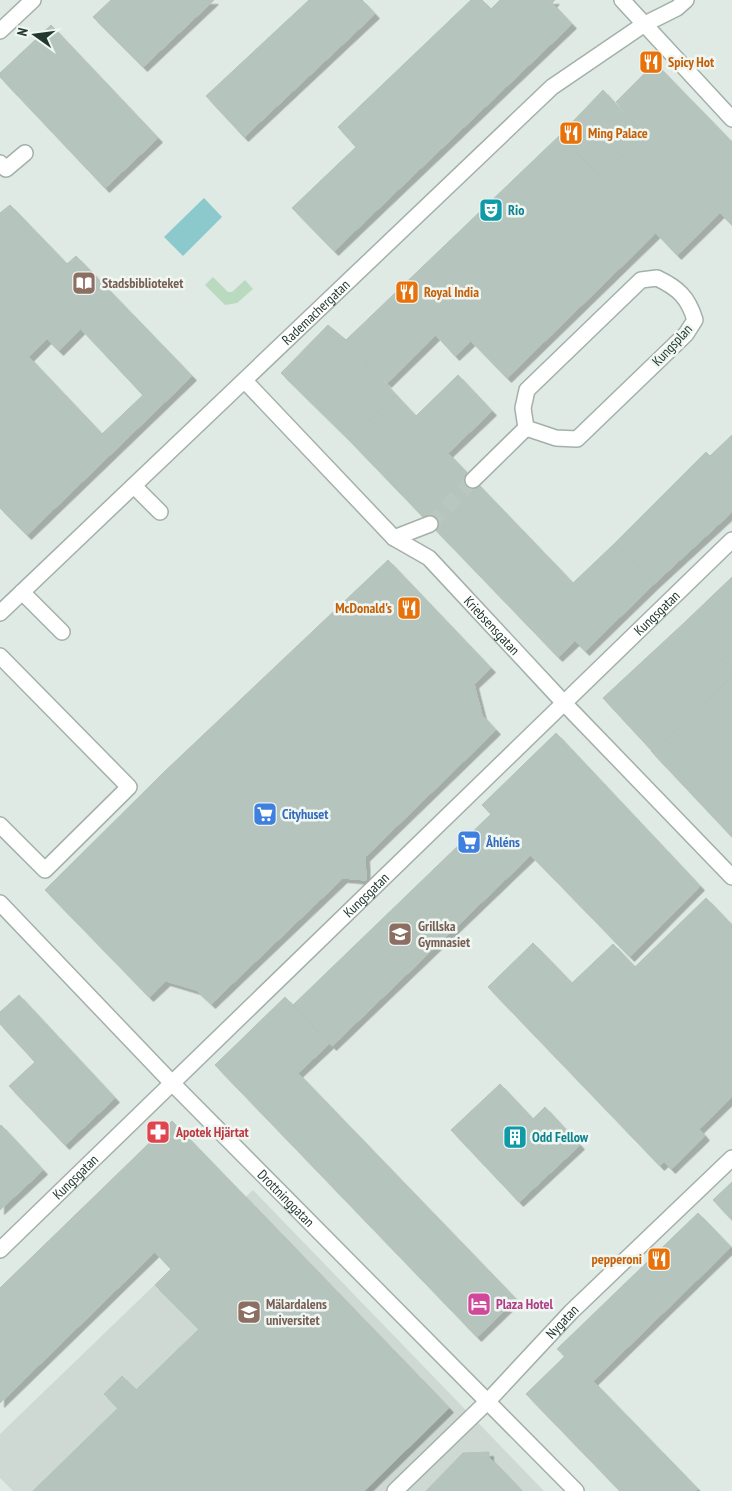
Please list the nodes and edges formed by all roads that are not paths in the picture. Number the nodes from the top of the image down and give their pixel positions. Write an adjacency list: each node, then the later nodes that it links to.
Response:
1 (33, 0): 5 (street)
2 (622, 0): 4 (street)
3 (686, 0): 4 (street, Rademachergatan)
4 (643, 25): 6 (street); 9 (street, Rademachergatan)
5 (0, 31)
6 (732, 119)
7 (25, 153): 8 (street)
8 (0, 163)
9 (245, 382): 12 (street, Rademachergatan); 15 (street, Kriebsensgatan)
10 (526, 428): 10 (street, Kungsplan); 11 (street)
11 (473, 480)
12 (134, 486): 13 (street); 17 (street, Rademachergatan)
13 (160, 512)
14 (430, 524): 15 (street)
15 (394, 538): 21 (street, Kriebsensgatan)
16 (732, 540): 21 (street, Kungsgatan)
17 (22, 592): 18 (street, Rademachergatan); 19 (street)
18 (0, 613)
19 (62, 632)
20 (0, 656): 22 (street)
21 (564, 703): 23 (street, Kriebsensgatan); 25 (street, Kungsgatan)
22 (0, 825)
23 (732, 878)
24 (0, 903): 25 (street, Drottninggatan)
25 (172, 1083): 27 (street, Kungsgatan); 28 (street, Drottninggatan)
26 (732, 1158): 28 (street, Nygatan)
27 (0, 1250)
28 (488, 1401): 29 (street, Nygatan); 30 (street, Drottninggatan)
29 (395, 1491)
30 (576, 1491)

